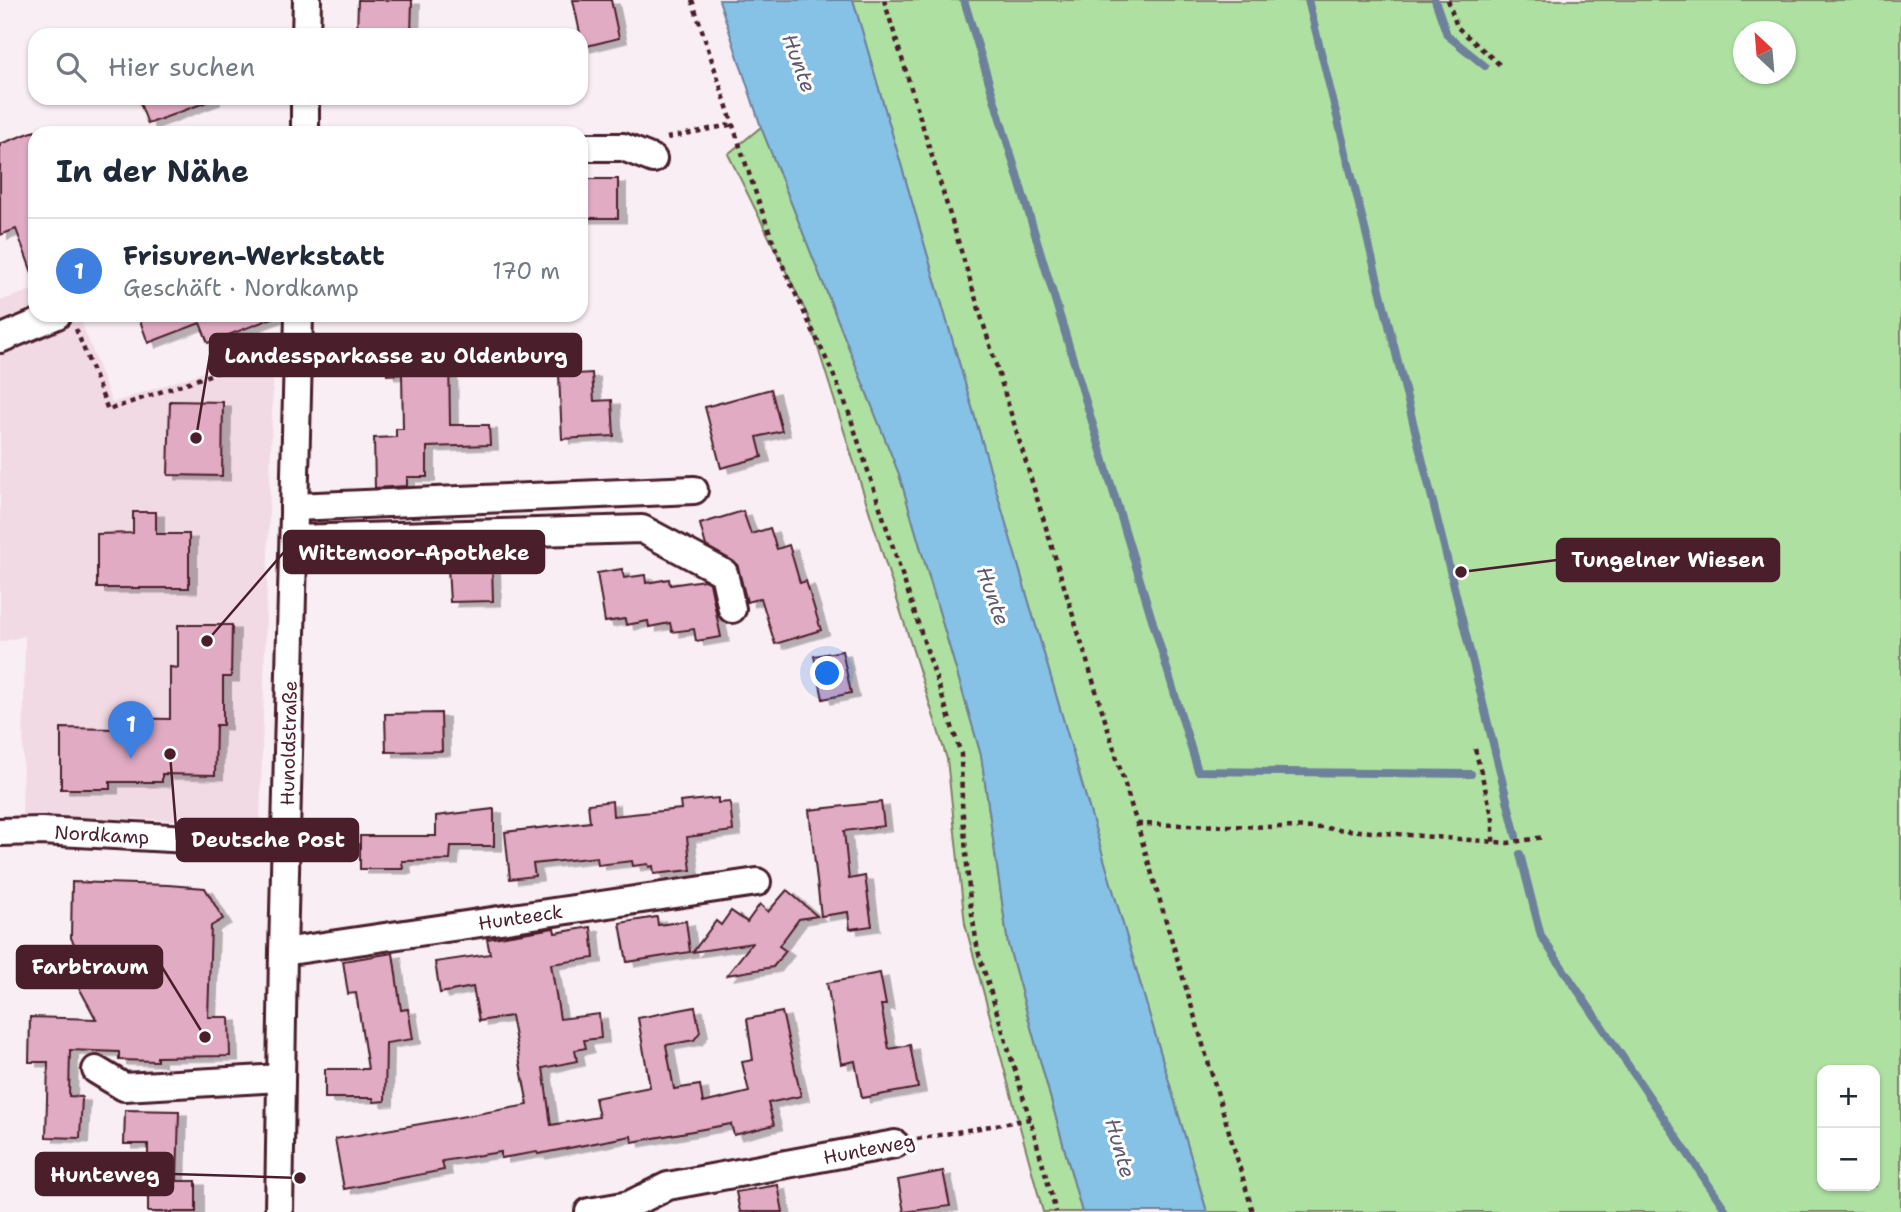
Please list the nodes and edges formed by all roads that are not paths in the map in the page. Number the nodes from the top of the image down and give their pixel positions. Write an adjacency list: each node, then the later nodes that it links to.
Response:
1 (307, 0): 2 (street)
2 (306, 28)
3 (305, 105): 4 (street)
4 (305, 126)
5 (588, 146): 6 (street)
6 (653, 159)
7 (40, 322): 9 (street)
8 (299, 322): 11 (street, Hunoldstraße)
9 (0, 339)
10 (694, 489): 11 (street)
11 (294, 507): 12 (street, Hunoldstraße)
12 (294, 539): 13 (street); 15 (street, Hunoldstraße)
13 (732, 609)
14 (0, 832): 15 (street, Nordkamp)
15 (286, 841): 17 (street, Hunoldstraße)
16 (757, 882): 17 (street, Hunteeck)
17 (283, 953): 19 (street, Hunoldstraße)
18 (96, 1070): 19 (street)
19 (281, 1078): 22 (street, Hunoldstraße)
20 (895, 1144): 21 (street, Hunteweg)
21 (632, 1208): 23 (street, Hunteweg)
22 (279, 1212)
23 (589, 1212)

